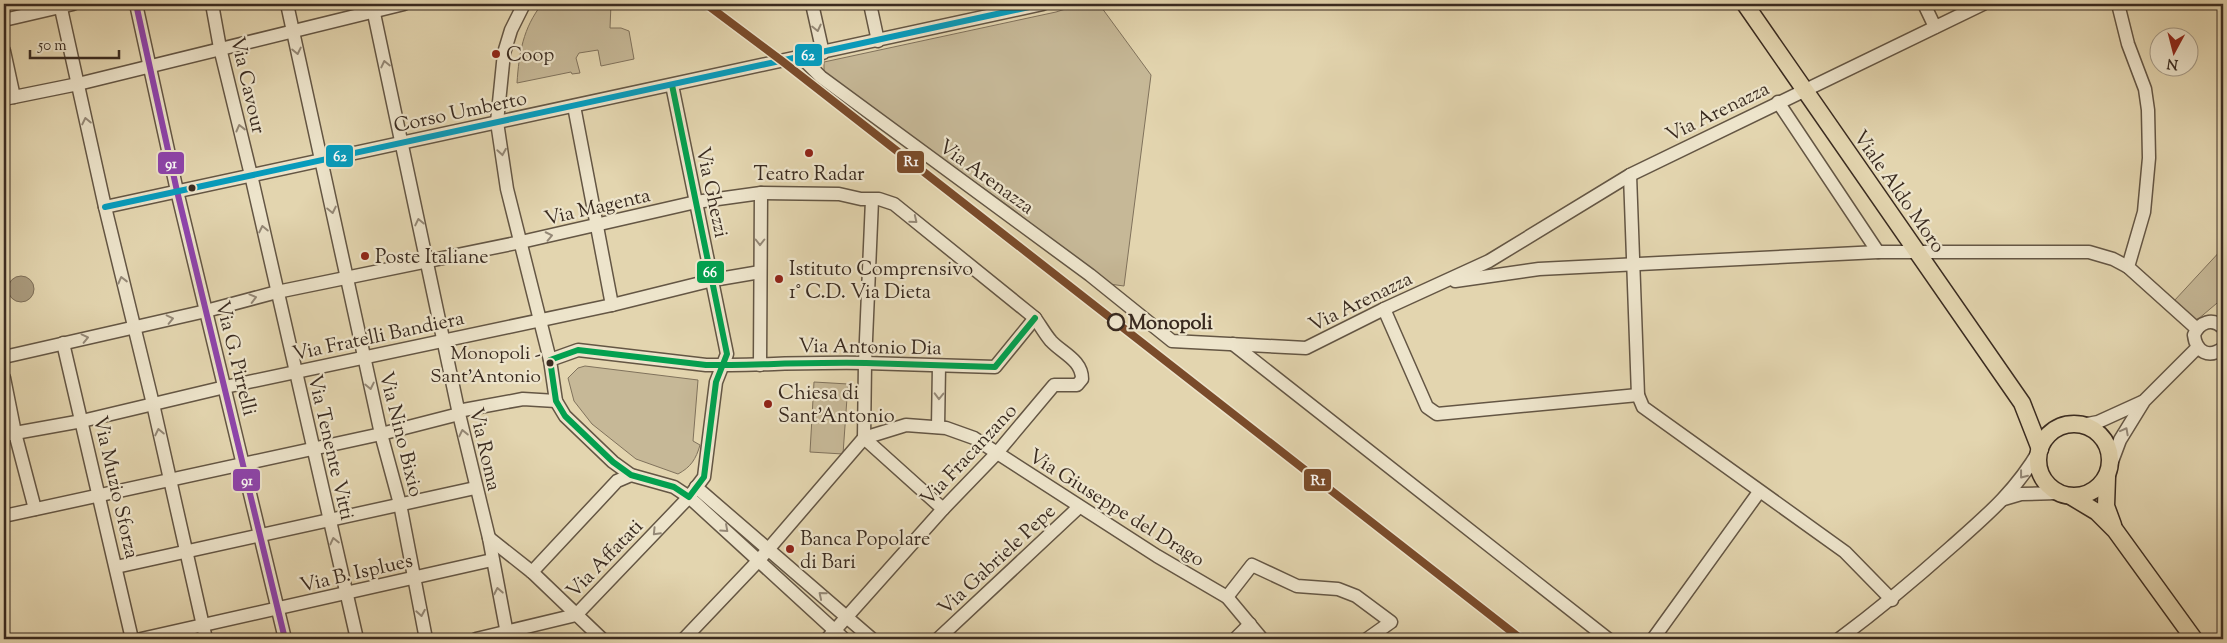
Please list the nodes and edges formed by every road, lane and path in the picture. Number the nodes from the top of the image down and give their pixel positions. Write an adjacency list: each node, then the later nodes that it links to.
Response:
1 (136, 4): 23 (street, Via G. Pirrelli)
2 (212, 4): 19 (street, Via Cavour)
3 (287, 4): 17 (street, Via Nino Bixio)
4 (404, 4): 14 (street)
5 (524, 4): 30 (street)
6 (812, 4): 21 (street, one-way to 21)
7 (870, 4): 18 (street)
8 (1043, 4): 18 (street, Corso Umberto)
9 (1745, 4): 26 (main road, Viale Aldo Moro)
10 (1924, 4): 16 (street)
11 (1983, 4): 16 (street, Via Arenazza)
12 (2118, 4): 46 (street)
13 (64, 5): 15 (street); 24 (street)
14 (373, 7): 17 (street); 31 (street, Via Roma, one-way to 14)
15 (4, 20)
16 (1935, 27): 26 (street, Via Arenazza)
17 (293, 30): 19 (street); 32 (street, Via Nino Bixio, one-way to 32)
18 (878, 41): 21 (street, Corso Umberto)
19 (220, 48): 23 (street); 33 (street, Via Cavour, one-way to 19)
20 (4, 51): 27 (street)
21 (823, 52): 22 (street, Corso Umberto)
22 (800, 57): 25 (street, Corso Umberto); 62 (street, Via Arenazza)
23 (150, 66): 24 (street); 35 (street, Via G. Pirrelli)
24 (78, 84): 27 (street); 39 (street, one-way to 24)
25 (672, 85): 29 (street, Corso Umberto); 38 (street, Via Ghezzi)
26 (1803, 90): 28 (street, Via Arenazza); 42 (main road, Viale Aldo Moro)
27 (9, 98)
28 (1778, 102): 34 (street, Via Arenazza); 43 (street)
29 (574, 106): 30 (street, Corso Umberto); 40 (street)
30 (497, 122): 31 (street, Corso Umberto); 41 (street, one-way to 41)
31 (403, 142): 32 (street, Corso Umberto); 44 (street, Via Roma, one-way to 31)
32 (321, 160): 33 (street, Corso Umberto); 48 (street, Via Nino Bixio, one-way to 48)
33 (251, 175): 35 (street, Corso Umberto); 51 (street, Via Tenente Vitti, one-way to 33)
34 (1630, 175): 45 (street); 50 (street, Via Arenazza)
35 (177, 191): 39 (street, Corso Umberto); 54 (street, Via G. Pirrelli)
36 (760, 193): 37 (street, Via Magenta); 38 (street, Via Magenta); 47 (street, one-way to 47)
37 (872, 200): 55 (street, Via Magenta, one-way to 55); 68 (street)
38 (696, 202): 40 (street, Via Magenta); 49 (street, Via Ghezzi)
39 (104, 207): 58 (street, one-way to 39)
40 (596, 226): 41 (street, Via Magenta, one-way to 40); 52 (street)
41 (521, 242): 44 (street, Via Magenta); 56 (street)
42 (1916, 251): 43 (street); 46 (street); 78 (main road, Viale Aldo Moro)
43 (1878, 252): 45 (street)
44 (427, 262): 48 (street, Via Magenta); 60 (street, Via Roma)
45 (1634, 263): 50 (street); 75 (street)
46 (2128, 267): 59 (street)
47 (760, 272): 49 (street, Via Fratelli Bandiera); 70 (street)
48 (347, 278): 51 (street, Via Magenta); 66 (street, Via Nino Bixio)
49 (713, 280): 52 (street, Via Fratelli Bandiera); 69 (street, Via Ghezzi)
50 (1441, 283): 53 (street, Via Arenazza)
51 (277, 292): 54 (street, Via Magenta, one-way to 51); 72 (street, Via Tenente Vitti)
52 (612, 305): 56 (street, Via Fratelli Bandiera)
53 (1384, 309): 62 (street, Via Arenazza); 75 (street)
54 (206, 311): 58 (street, Via Magenta, one-way to 54); 74 (street, Via G. Pirrelli)
55 (1035, 318): 71 (street, Via Antonio Dia); 90 (street, Via Fracanzano)
56 (540, 320): 60 (street, Via Fratelli Bandiera); 67 (street)
57 (2223, 326): 59 (street)
58 (134, 327): 61 (street, Via Magenta, one-way to 58); 79 (street)
59 (2196, 329): 63 (street)
60 (444, 340): 66 (street, Via Fratelli Bandiera); 80 (street, Via Roma)
61 (63, 343): 65 (street, Via Magenta); 81 (street, Via Muzio Sforza)
62 (1233, 344): 141 (street)
63 (2197, 348): 64 (street); 76 (street)
64 (2223, 348)
65 (4, 356)
66 (364, 357): 72 (street, Via Fratelli Bandiera); 86 (street, Via Nino Bixio, one-way to 86)
67 (550, 360): 69 (street, Via Antonio Dia); 77 (street)
68 (864, 363): 70 (street, Via Antonio Dia); 71 (street, Via Antonio Dia); 87 (street)
69 (722, 365): 70 (street, Via Antonio Dia); 96 (street, Via Ghezzi)
70 (760, 365)
71 (939, 366): 83 (street, one-way to 83)
72 (295, 372): 74 (street, Via Fratelli Bandiera); 88 (street, Via Tenente Vitti)
73 (4, 378): 85 (street)
74 (225, 387): 79 (street, Via Fratelli Bandiera); 91 (street, Via G. Pirrelli)
75 (1638, 395): 97 (street)
76 (2144, 400): 82 (street); 92 (street, one-way to 76)
77 (556, 402): 80 (street); 93 (street)
78 (2022, 402): 84 (main road, Viale Aldo Moro); 89 (main road, Viale Aldo Moro)
79 (153, 404): 81 (street, Via Fratelli Bandiera); 94 (street, one-way to 79)
80 (459, 412): 86 (street); 95 (street, Via Roma, one-way to 80)
81 (82, 421): 85 (street, Via Fratelli Bandiera); 98 (street, Via Muzio Sforza)
82 (2082, 425): 84 (main road); 92 (main road)
83 (938, 427): 87 (street, Via Giuseppe del Drago); 90 (street, Via Giuseppe del Drago)
84 (2058, 428): 89 (main road)
85 (10, 434): 103 (street)
86 (380, 434): 88 (street); 101 (street, Via Nino Bixio)
87 (864, 438): 104 (street); 110 (street)
88 (314, 448): 91 (street); 106 (street, Via Tenente Vitti)
89 (2040, 449): 99 (main road); 100 (street, one-way to 100)
90 (996, 454): 102 (street, Via Giuseppe del Drago); 104 (street, Via Fracanzano)
91 (243, 463): 94 (street); 108 (street, Via G. Pirrelli)
92 (2109, 470): 99 (main road); 107 (main road)
93 (631, 476): 96 (street); 115 (street)
94 (169, 480): 98 (street); 111 (street)
95 (475, 488): 101 (street); 109 (street, Via Roma)
96 (693, 492): 110 (street); 113 (street, one-way to 113); 121 (street, Via Affatati, one-way to 121)
97 (1759, 492): 119 (street); 142 (street)
98 (99, 495): 103 (street); 114 (street, Via Muzio Sforza)
99 (2064, 495): 100 (street); 107 (main road)
100 (2004, 499): 119 (street)
101 (400, 504): 106 (street); 116 (street, Via Nino Bixio)
102 (1079, 507): 118 (street, Via Giuseppe del Drago); 137 (street, Via Gabriele Pepe)
103 (35, 509): 105 (street)
104 (943, 509): 122 (street, Via Fracanzano)
105 (4, 516)
106 (329, 520): 108 (street); 117 (street, Via Tenente Vitti, one-way to 106)
107 (2115, 530): 144 (main road)
108 (259, 535): 111 (street); 120 (street, Via G. Pirrelli)
109 (489, 538): 112 (street, Via Roma); 115 (street)
110 (768, 549): 113 (street); 122 (street, one-way to 110)
111 (185, 552): 114 (street); 124 (street)
112 (492, 560): 116 (street, Via B. Isplues); 125 (street, Via Roma, one-way to 112)
113 (759, 560): 126 (street); 135 (street)
114 (116, 567): 127 (street, Via Muzio Sforza)
115 (532, 572): 121 (street)
116 (415, 578): 117 (street, Via B. Isplues); 132 (street, Via Nino Bixio, one-way to 132)
117 (346, 592): 120 (street, Via B. Isplues); 131 (street, Via Tenente Vitti)
118 (1227, 597): 123 (street, Via Giuseppe del Drago); 140 (street)
119 (1892, 600): 143 (street)
120 (279, 608): 124 (street, Via B. Isplues); 130 (street, Via G. Pirrelli)
121 (576, 615): 125 (street, Via Affatati); 134 (street)
122 (846, 616): 126 (street, Via Fracanzano); 136 (street)
123 (1250, 624): 138 (street); 139 (street, Via Giuseppe del Drago)
124 (203, 625): 128 (street, Via B. Isplues); 129 (street)
125 (507, 635): 133 (street, Via Affatati)
126 (835, 637)
127 (132, 639)
128 (140, 639)
129 (206, 639)
130 (285, 639)
131 (357, 639)
132 (426, 639)
133 (476, 639)
134 (602, 639)
135 (684, 639)
136 (872, 639)
137 (938, 639)
138 (1235, 639)
139 (1262, 639)
140 (1367, 639)
141 (1608, 639)
142 (1653, 639)
143 (1839, 639)
144 (2194, 639)

